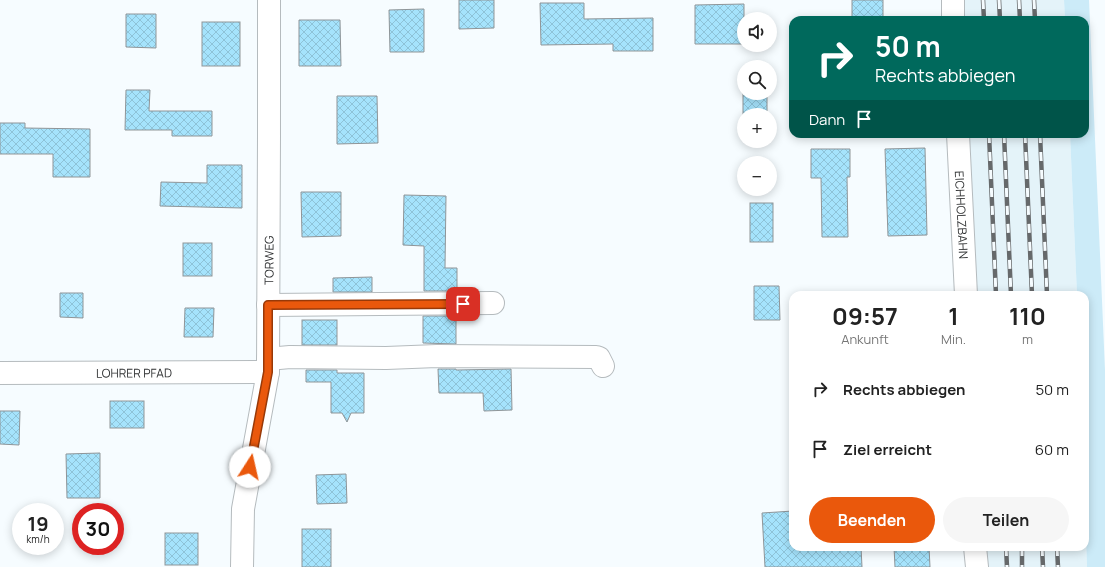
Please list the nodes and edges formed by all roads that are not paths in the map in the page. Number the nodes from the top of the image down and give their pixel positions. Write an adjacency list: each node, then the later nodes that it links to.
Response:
1 (269, 0): 7 (street, TORWEG)
2 (953, 0): 3 (street)
3 (953, 16)
4 (958, 138): 5 (street, EICHHOLZBAHN)
5 (966, 291)
6 (493, 303): 7 (street)
7 (268, 305): 8 (street, TORWEG)
8 (268, 365): 9 (street, LOHRER PFAD); 10 (street, LOHRER PFAD); 12 (street, TORWEG)
9 (603, 366)
10 (0, 373)
11 (975, 551): 13 (street)
12 (242, 567)
13 (977, 567)

